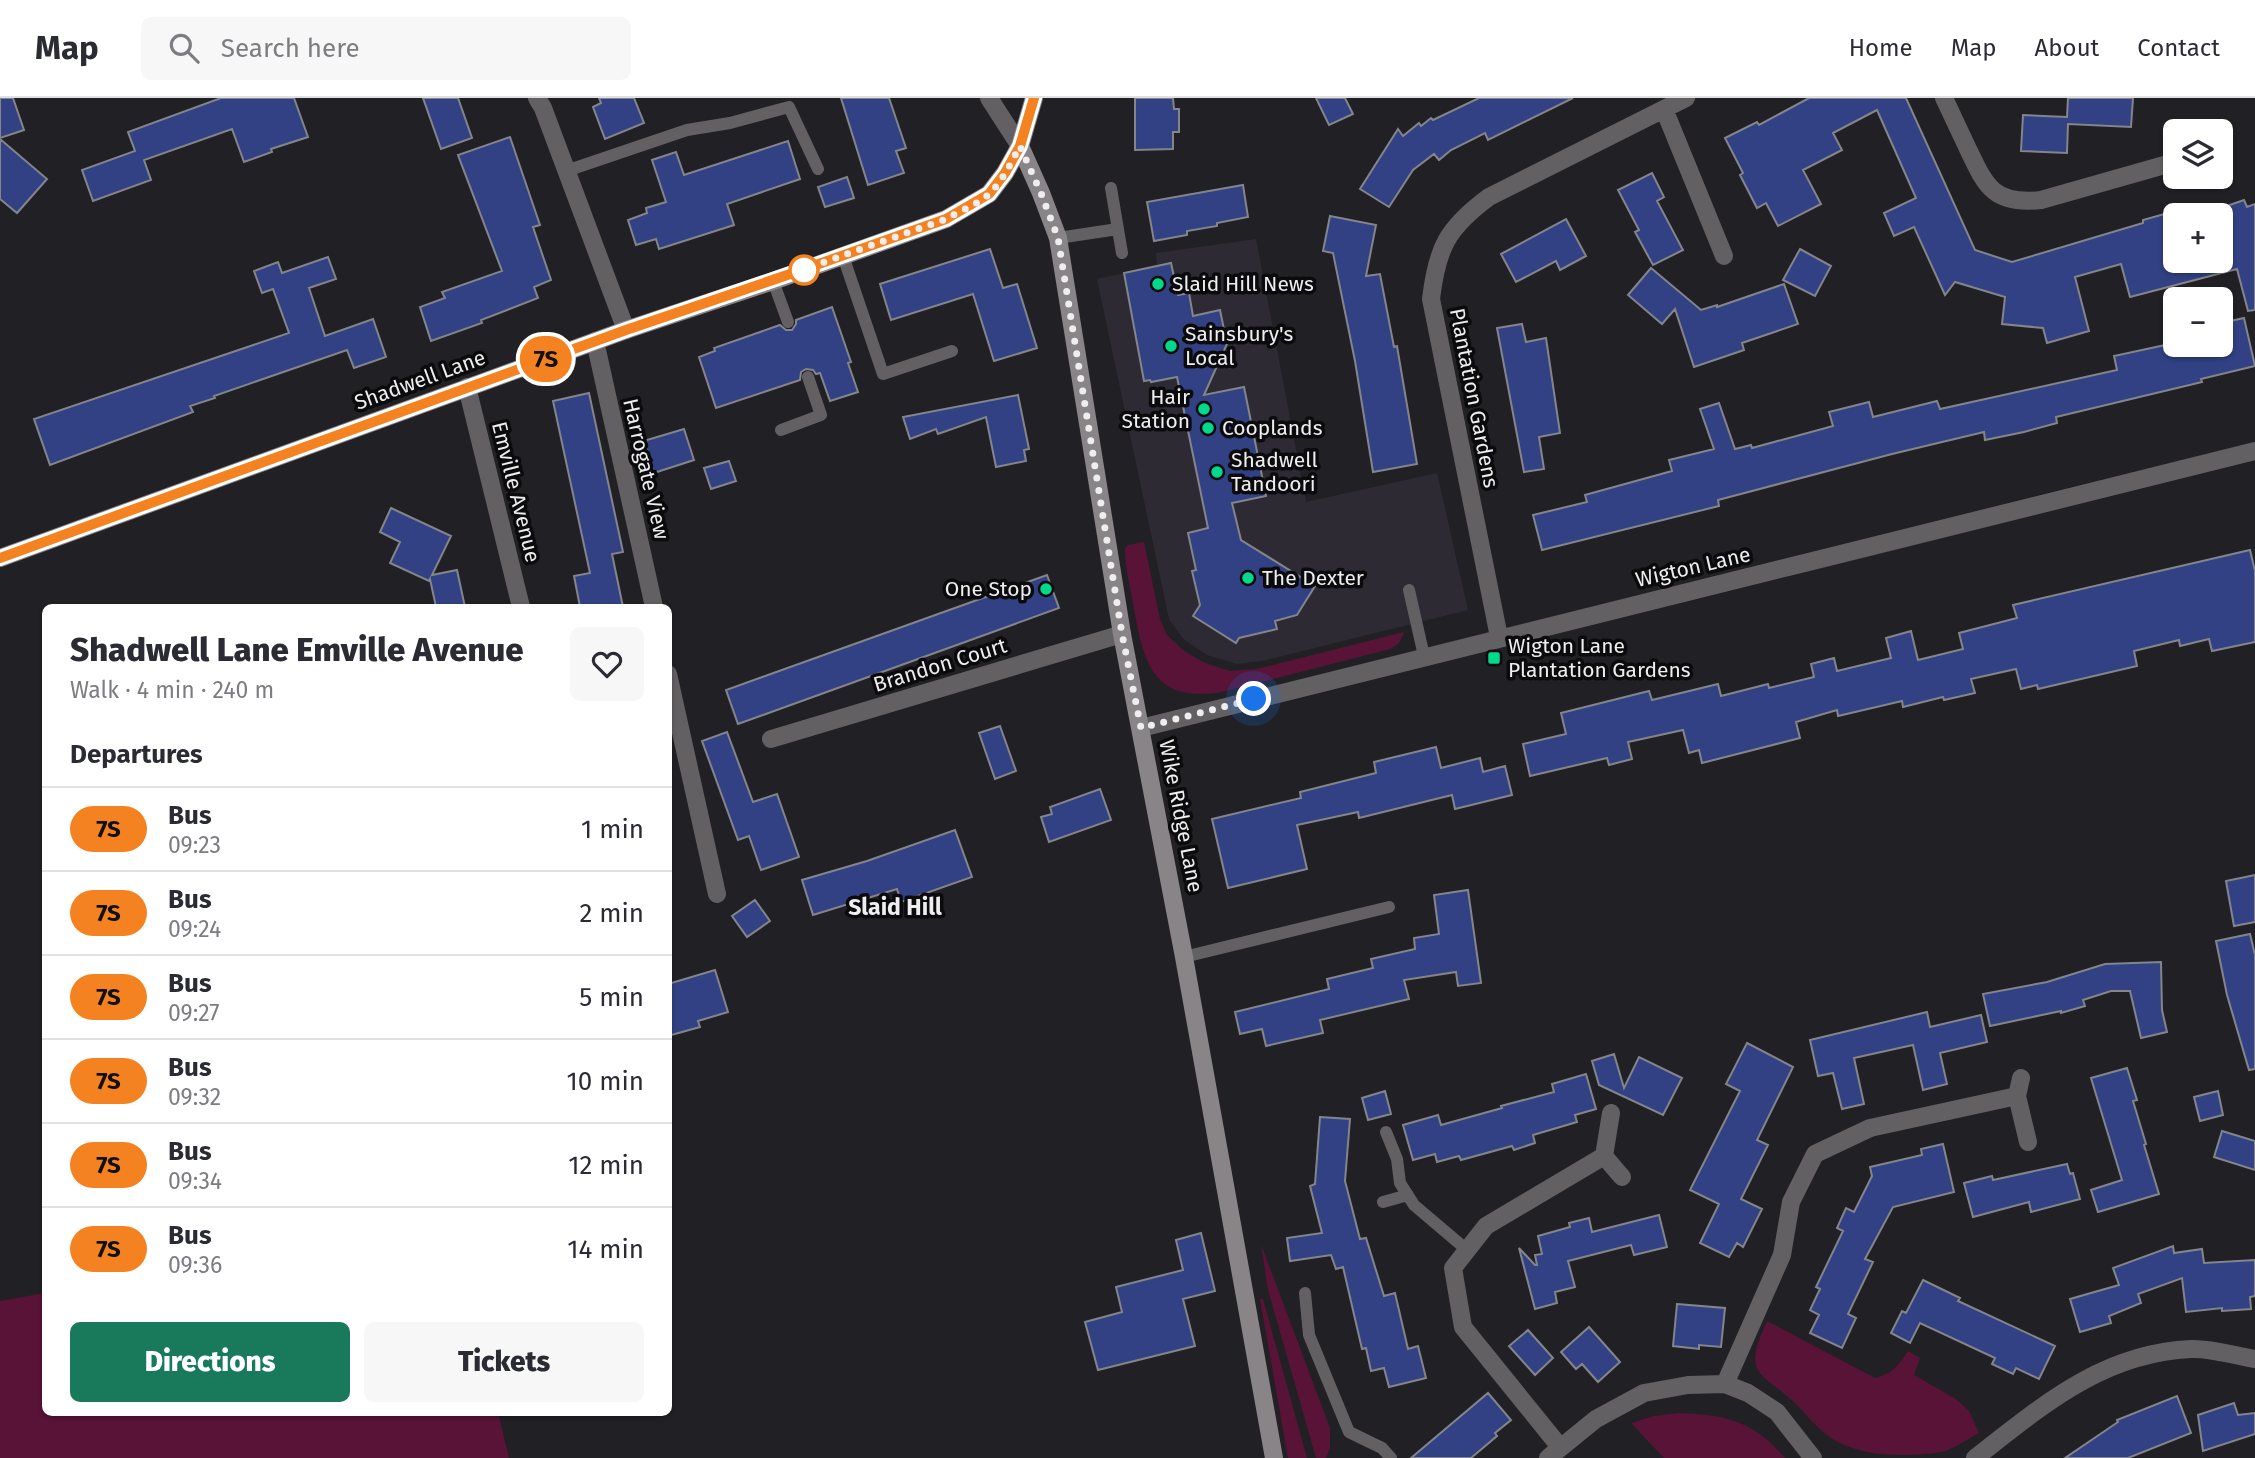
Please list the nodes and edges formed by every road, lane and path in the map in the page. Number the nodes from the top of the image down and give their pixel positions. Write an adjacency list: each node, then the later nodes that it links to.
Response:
1 (537, 98): 11 (street)
2 (989, 98): 8 (street)
3 (1034, 98): 8 (street, Shadwell Lane)
4 (1686, 98): 7 (street, Plantation Gardens)
5 (1944, 98): 9 (street)
6 (789, 102): 10 (lane); 11 (lane)
7 (1664, 109): 17 (street); 32 (street, Plantation Gardens)
8 (1020, 146): 14 (street, Wike Ridge Lane); 16 (street, Shadwell Lane)
9 (2163, 165)
10 (818, 169)
11 (566, 171): 20 (street)
12 (1111, 188): 13 (lane)
13 (1118, 229): 14 (lane); 15 (lane)
14 (1058, 238): 31 (street, Wike Ridge Lane)
15 (1122, 253)
16 (843, 256): 18 (street, Shadwell Lane); 22 (lane)
17 (1724, 256)
18 (773, 281): 19 (lane); 20 (street, Shadwell Lane)
19 (788, 322)
20 (626, 330): 21 (street, Shadwell Lane)
21 (595, 341): 24 (street, Shadwell Lane); 30 (street, Harrogate View)
22 (952, 351)
23 (808, 377): 25 (lane)
24 (467, 387): 27 (street, Shadwell Lane); 29 (street, Emville Avenue)
25 (781, 430)
26 (2255, 451): 32 (street, Wigton Lane)
27 (0, 558)
28 (1409, 590): 33 (lane)
29 (520, 604)
30 (653, 604)
31 (1122, 634): 35 (street, Wike Ridge Lane); 36 (street, Brandon Court)
32 (1499, 637): 33 (street, Wigton Lane)
33 (1423, 656): 35 (street, Wigton Lane)
34 (672, 692): 37 (street)
35 (1141, 728): 39 (street, Wike Ridge Lane)
36 (771, 739)
37 (717, 894)
38 (1389, 907): 39 (lane)
39 (1184, 957): 52 (street, Wike Ridge Lane)
40 (1611, 1113): 43 (street)
41 (1386, 1132): 45 (lane)
42 (2028, 1142): 50 (street)
43 (1604, 1156): 44 (street); 47 (street)
44 (1622, 1177)
45 (1408, 1195): 46 (lane); 47 (lane)
46 (1382, 1202)
47 (1467, 1250): 51 (street)
48 (1305, 1293): 53 (lane)
49 (2255, 1359): 55 (street)
50 (1725, 1384): 51 (street); 54 (street)
51 (1554, 1453)
52 (1275, 1458)
53 (1391, 1458)
54 (1813, 1458)
55 (1975, 1458)

